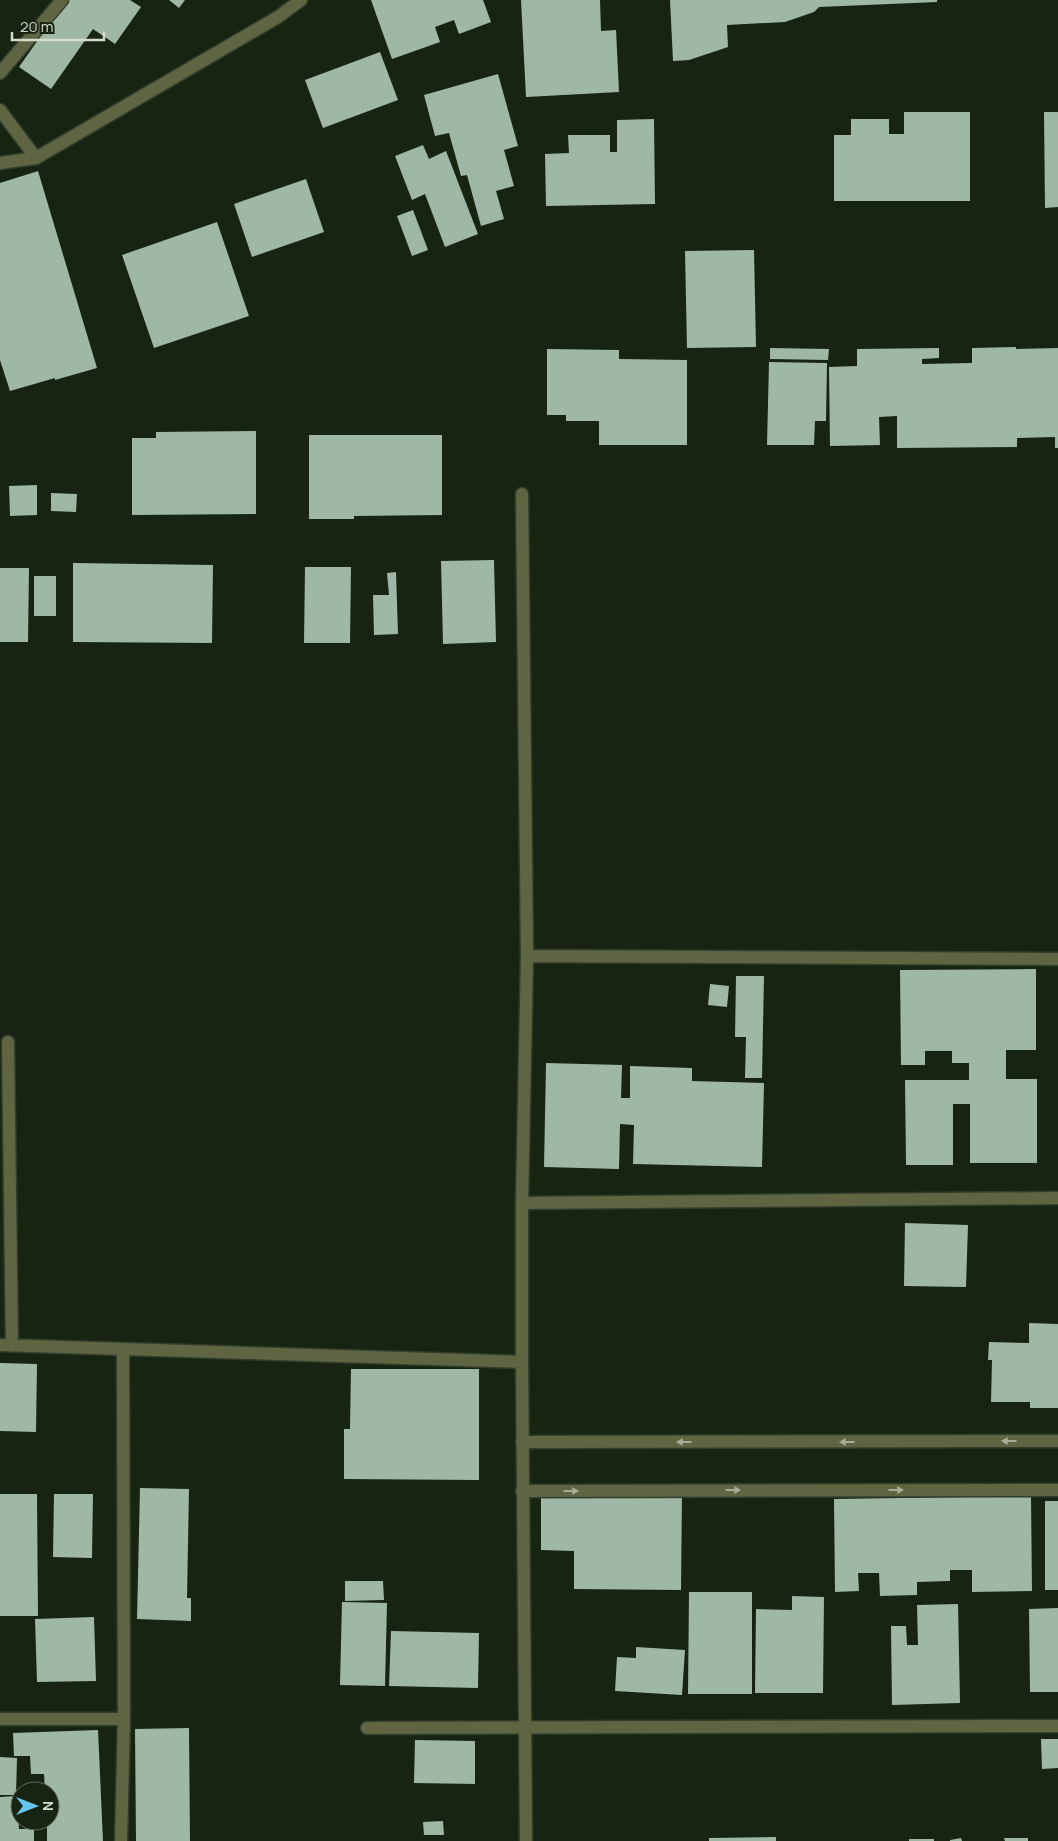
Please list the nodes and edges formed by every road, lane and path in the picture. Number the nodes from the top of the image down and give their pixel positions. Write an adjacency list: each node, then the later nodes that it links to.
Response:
1 (62, 0): 3 (street)
2 (301, 0): 5 (street)
3 (0, 73)
4 (0, 110): 5 (street)
5 (36, 158): 6 (street)
6 (0, 163)
7 (522, 494): 8 (street)
8 (528, 956): 9 (street); 13 (street)
9 (1058, 959)
10 (8, 1042): 11 (street)
11 (5, 1165): 14 (street)
12 (1058, 1198): 13 (street)
13 (522, 1202): 16 (street)
14 (6, 1346): 15 (street)
15 (123, 1349): 16 (street); 21 (street)
16 (522, 1362): 18 (street)
17 (1058, 1441): 18 (street, one-way to 18)
18 (522, 1442): 20 (street)
19 (1058, 1490): 20 (street, one-way to 19)
20 (522, 1491): 24 (street)
21 (124, 1719): 22 (street); 26 (street)
22 (0, 1720)
23 (1058, 1726): 24 (street)
24 (524, 1727): 25 (street); 27 (street)
25 (368, 1728)
26 (121, 1841)
27 (526, 1841)

